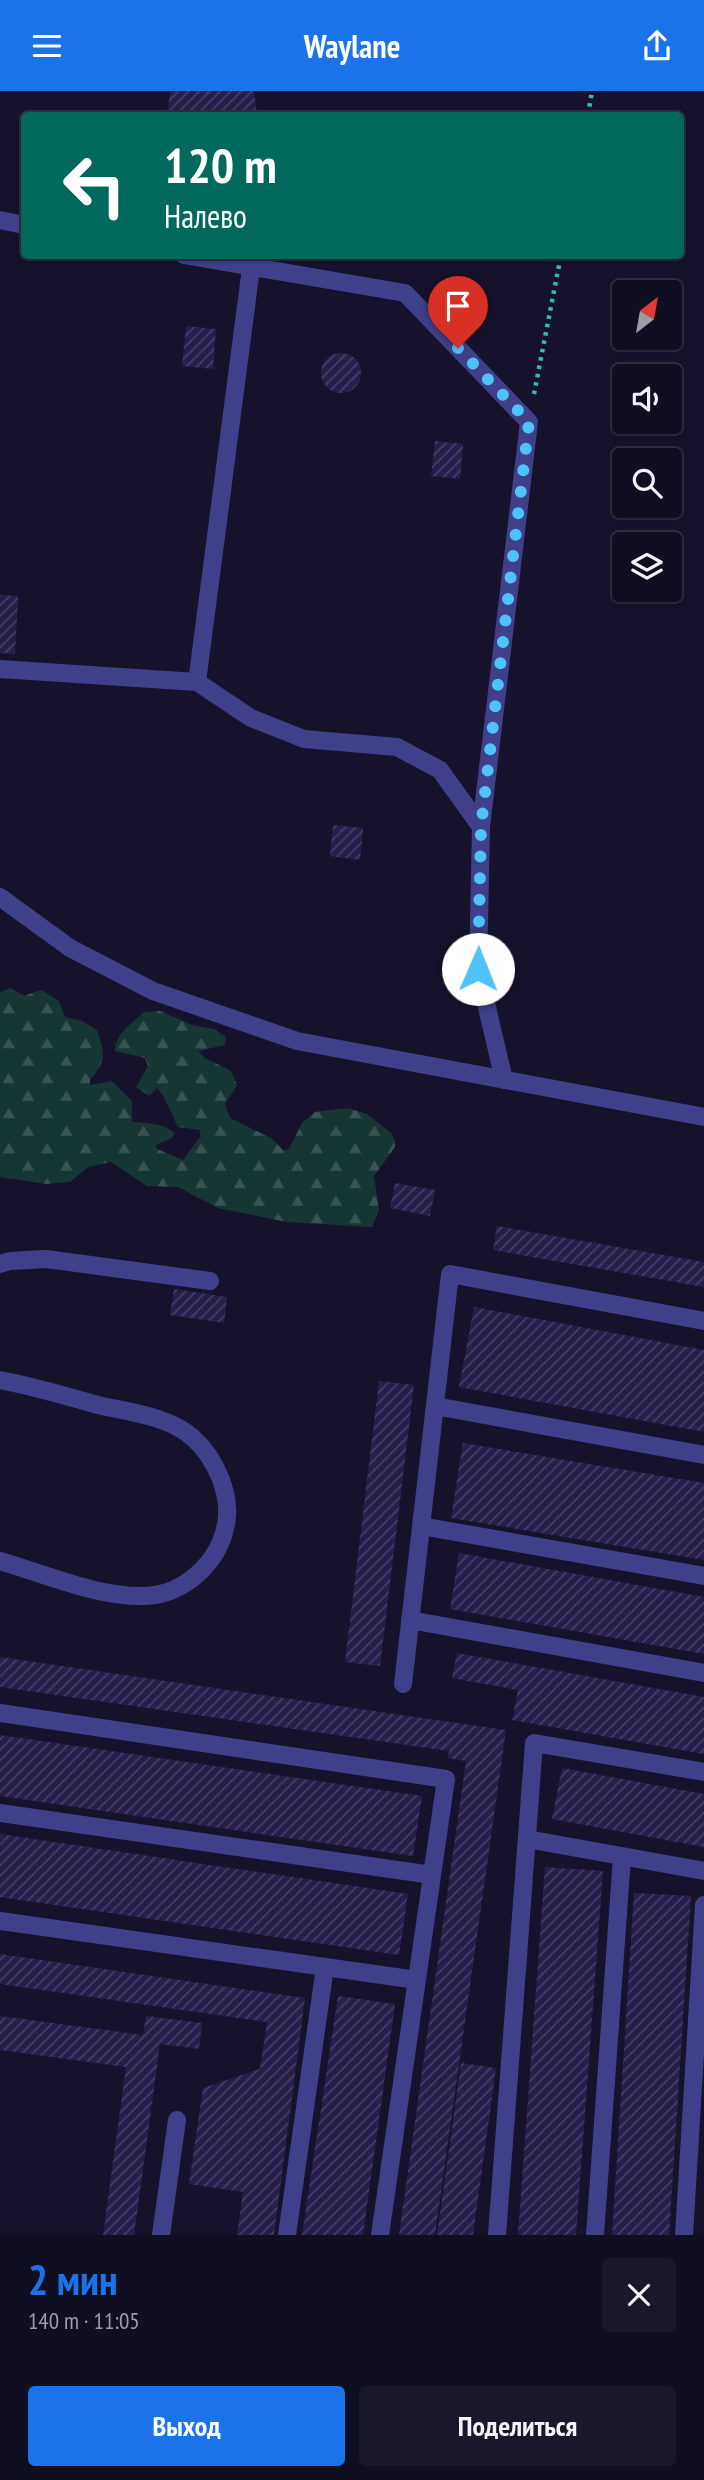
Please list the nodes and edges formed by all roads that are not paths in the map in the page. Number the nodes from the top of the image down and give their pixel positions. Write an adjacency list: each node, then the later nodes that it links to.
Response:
1 (0, 220): 2 (lane)
2 (21, 224)
3 (205, 259): 4 (lane)
4 (251, 268): 6 (lane); 7 (lane)
5 (0, 669): 6 (lane)
6 (197, 682): 7 (lane)
7 (481, 827): 9 (lane)
8 (0, 897): 9 (lane)
9 (503, 1080): 10 (lane)
10 (704, 1117)
11 (0, 1264): 12 (lane)
12 (210, 1281)
13 (704, 1321): 15 (lane)
14 (0, 1380): 18 (lane)
15 (435, 1406): 16 (lane); 17 (lane)
16 (704, 1455)
17 (421, 1526): 19 (lane); 20 (lane)
18 (0, 1561)
19 (704, 1576)
20 (410, 1620): 21 (lane); 22 (lane)
21 (704, 1673)
22 (403, 1684)
23 (0, 1713): 29 (lane)
24 (704, 1772): 26 (lane)
25 (0, 1813): 29 (lane)
26 (527, 1839): 27 (lane); 38 (lane)
27 (622, 1857): 28 (lane); 39 (lane)
28 (704, 1871)
29 (432, 1875): 33 (lane)
30 (704, 1905): 40 (lane)
31 (0, 1921): 32 (lane)
32 (325, 1967): 33 (lane); 36 (lane)
33 (417, 1980): 37 (lane)
34 (177, 2120): 35 (lane)
35 (161, 2235)
36 (286, 2235)
37 (380, 2235)
38 (497, 2235)
39 (595, 2235)
40 (684, 2235)

